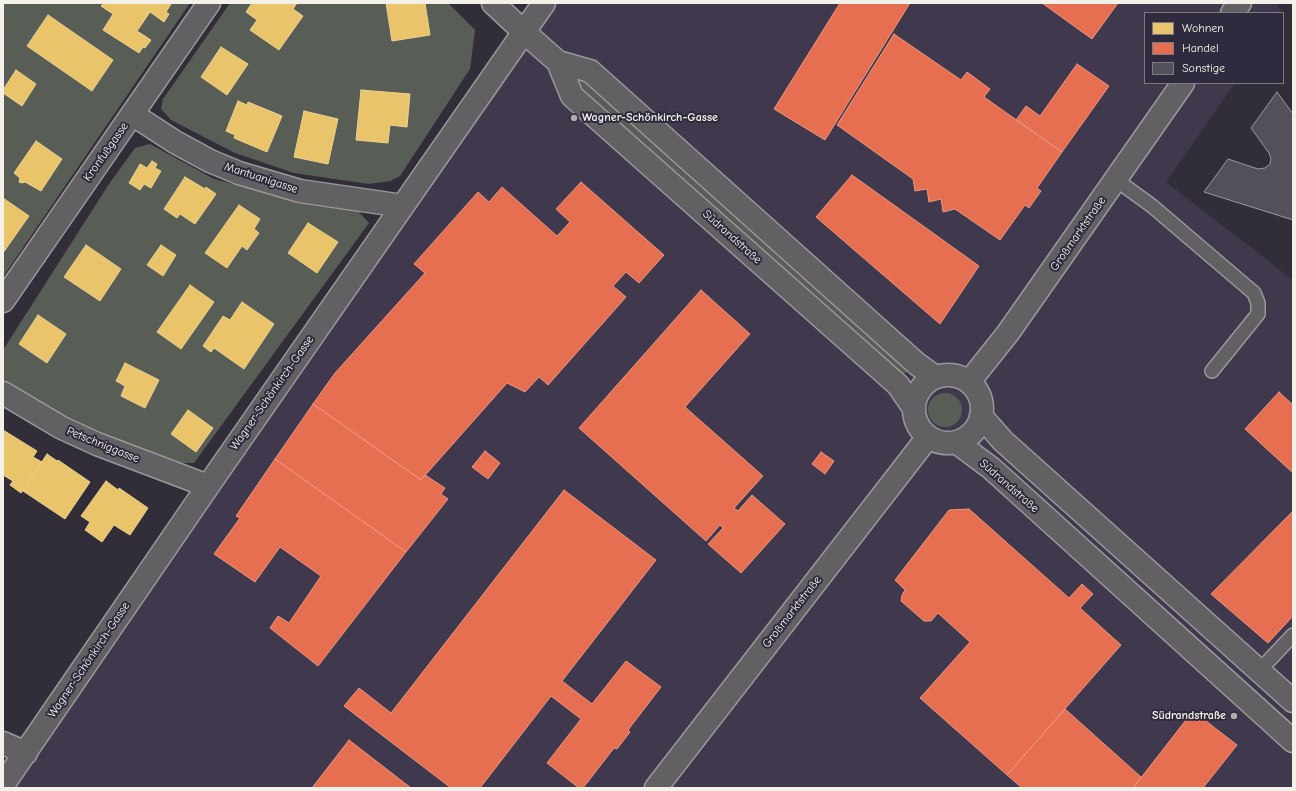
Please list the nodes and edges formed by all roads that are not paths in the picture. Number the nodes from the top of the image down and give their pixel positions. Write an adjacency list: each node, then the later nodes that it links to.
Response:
1 (209, 3): 9 (street, Kronfußgasse)
2 (494, 3): 6 (street, Südrandstraße)
3 (544, 3): 6 (street, Wagner-Schönkirch-Gasse)
4 (1240, 3): 5 (street)
5 (1233, 12)
6 (524, 32): 7 (street, Südrandstraße); 11 (street, Wagner-Schönkirch-Gasse)
7 (558, 62): 14 (street, Südrandstraße); 17 (street, Südrandstraße)
8 (1182, 84): 10 (street, Großmarktstraße)
9 (132, 114): 11 (street, Mantuanigasse); 12 (street, Kronfußgasse)
10 (1116, 179): 13 (lane); 15 (street, Großmarktstraße)
11 (403, 206): 21 (street, Wagner-Schönkirch-Gasse)
12 (3, 301)
13 (1212, 371)
14 (935, 377): 15 (street); 17 (street)
15 (969, 382): 18 (street)
16 (3, 393): 21 (street, Petschniggasse)
17 (913, 408): 19 (street, Südrandstraße)
18 (981, 416): 20 (street); 23 (street)
19 (928, 437): 20 (street); 29 (street, Großmarktstraße)
20 (956, 442): 25 (street, Südrandstraße)
21 (208, 486): 27 (street, Wagner-Schönkirch-Gasse)
22 (1293, 635): 23 (lane)
23 (1259, 671): 24 (street)
24 (1293, 701)
25 (1293, 741)
26 (3, 743): 27 (street)
27 (26, 753): 28 (street, Wagner-Schönkirch-Gasse)
28 (3, 785)
29 (656, 788)

